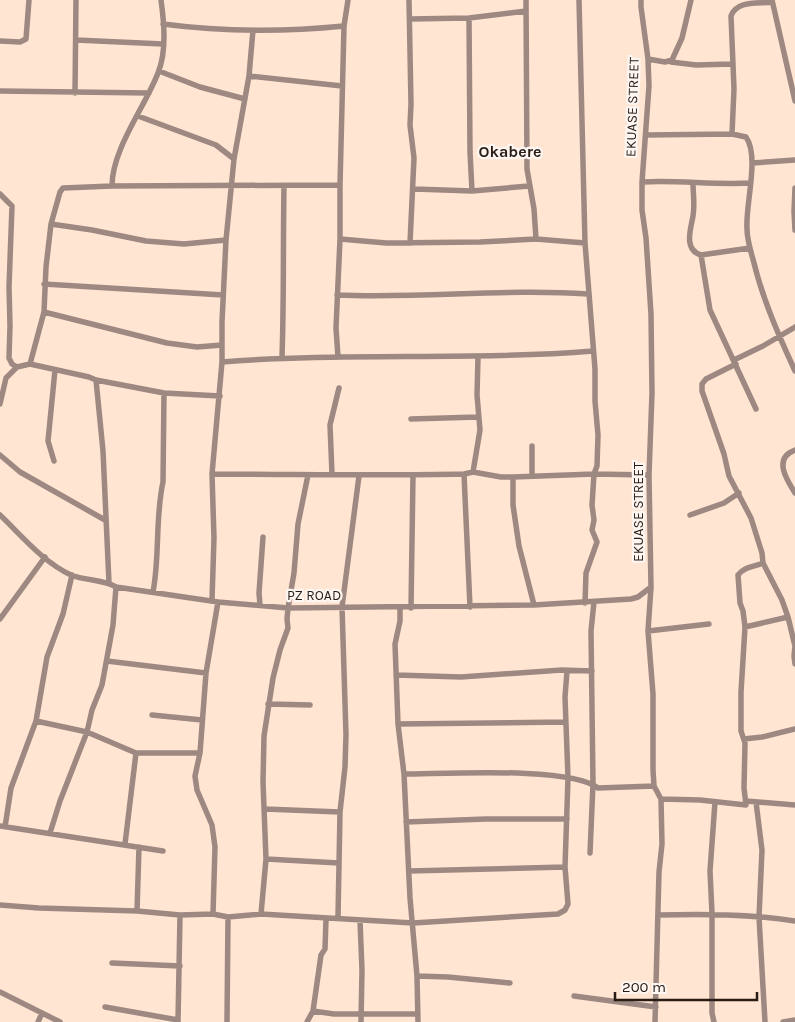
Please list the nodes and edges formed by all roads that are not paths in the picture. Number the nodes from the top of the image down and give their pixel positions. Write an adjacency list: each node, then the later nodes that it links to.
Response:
1 (28, 0): 18 (street)
2 (76, 0): 17 (street)
3 (160, 0): 14 (street)
4 (348, 0): 15 (street)
5 (409, 0): 13 (street)
6 (526, 0): 11 (street)
7 (579, 0): 55 (street)
8 (641, 0): 20 (street, EKUASE STREET)
9 (691, 0): 21 (street)
10 (772, 1): 22 (street); 30 (street)
11 (526, 12): 12 (street); 44 (street)
12 (468, 18): 13 (street); 47 (street)
13 (410, 19): 46 (street)
14 (163, 24): 16 (street); 19 (street)
15 (344, 26): 16 (street); 25 (street)
16 (253, 30): 24 (street)
17 (76, 40): 19 (street); 27 (street)
18 (0, 41)
19 (163, 44): 23 (street)
20 (648, 59): 21 (street); 33 (street, EKUASE STREET)
21 (671, 62): 22 (street)
22 (732, 64): 32 (street)
23 (159, 72): 28 (street); 29 (street)
24 (249, 76): 25 (street); 29 (street)
25 (342, 86): 43 (street)
26 (0, 91): 27 (street)
27 (75, 93): 28 (street)
28 (149, 93): 31 (street)
29 (245, 99): 34 (street)
30 (795, 101)
31 (138, 116): 34 (street); 40 (street)
32 (732, 134): 33 (street); 36 (street)
33 (646, 135): 37 (street, EKUASE STREET)
34 (234, 159): 41 (street)
35 (795, 160): 36 (street)
36 (752, 163): 39 (street)
37 (642, 182): 38 (street); 97 (street, EKUASE STREET)
38 (693, 183): 39 (street); 57 (street)
39 (750, 183): 56 (street)
40 (112, 186): 41 (street); 49 (street)
41 (231, 186): 42 (street); 53 (street)
42 (284, 186): 43 (street); 67 (street)
43 (340, 186): 51 (street)
44 (529, 186): 47 (street); 52 (street)
45 (795, 188): 50 (street)
46 (414, 189): 47 (street); 54 (street)
47 (472, 191)
48 (0, 194): 73 (street)
49 (52, 224): 53 (street); 58 (street)
50 (795, 230)
51 (340, 239): 54 (street); 61 (street)
52 (536, 239): 54 (street); 55 (street)
53 (226, 240): 60 (street)
54 (410, 243)
55 (585, 243): 59 (street)
56 (750, 248): 57 (street); 64 (street)
57 (701, 255): 71 (street)
58 (44, 284): 60 (street); 62 (street)
59 (588, 294): 61 (street); 66 (street)
60 (223, 295): 65 (street)
61 (337, 295): 68 (street)
62 (44, 312): 65 (street); 72 (street)
63 (795, 327): 64 (street)
64 (779, 337): 71 (street); 75 (street)
65 (222, 345): 70 (street)
66 (593, 351): 69 (street); 94 (street)
67 (282, 357): 68 (street); 70 (street)
68 (338, 357): 69 (street)
69 (478, 357): 84 (street)
70 (222, 362): 80 (street)
71 (735, 362): 83 (street); 101 (street)
72 (30, 364): 73 (street); 74 (street)
73 (17, 367): 82 (street)
74 (55, 370): 76 (street); 89 (street)
75 (795, 371)
76 (96, 380): 78 (street); 106 (street)
77 (339, 388): 92 (street)
78 (164, 393): 79 (street); 81 (street)
79 (176, 394): 80 (street); 81 (street)
80 (220, 396): 91 (street)
81 (164, 401): 115 (street)
82 (0, 404)
83 (756, 409)
84 (478, 417): 85 (street); 90 (street)
85 (411, 419)
86 (532, 446): 99 (street)
87 (795, 450): 102 (street)
88 (0, 455): 106 (street)
89 (54, 461)
90 (473, 472): 93 (street); 100 (street)
91 (212, 474): 95 (street); 116 (street)
92 (332, 474): 95 (street); 98 (street)
93 (464, 474): 96 (street); 123 (street)
94 (594, 474): 97 (street); 99 (street); 118 (street)
95 (308, 475): 124 (street)
96 (413, 475): 98 (street); 125 (street)
97 (649, 475): 114 (street, EKUASE STREET)
98 (359, 476): 121 (street)
99 (532, 476): 100 (street)
100 (513, 477): 120 (street)
101 (739, 493): 104 (street); 110 (street)
102 (795, 493)
103 (0, 515): 105 (street, PZ ROAD)
104 (690, 515)
105 (6, 520): 107 (street); 109 (street, PZ ROAD)
106 (105, 520): 112 (street)
107 (0, 525)
108 (263, 537): 119 (street)
109 (45, 557): 111 (street, PZ ROAD); 127 (street)
110 (763, 563): 126 (street); 129 (street)
111 (72, 575): 112 (street, PZ ROAD); 141 (street)
112 (109, 583): 113 (street, PZ ROAD)
113 (116, 587): 115 (street, PZ ROAD); 131 (street)
114 (651, 587): 117 (street, PZ ROAD); 130 (street, EKUASE STREET)
115 (153, 592): 116 (street, PZ ROAD)
116 (215, 601): 119 (street, PZ ROAD); 135 (street)
117 (594, 602): 118 (street, PZ ROAD); 134 (street)
118 (585, 603): 120 (street, PZ ROAD)
119 (260, 605): 124 (street, PZ ROAD)
120 (534, 605): 123 (street, PZ ROAD)
121 (342, 607): 122 (street, PZ ROAD); 124 (street, PZ ROAD); 159 (street)
122 (400, 607): 125 (street, PZ ROAD); 136 (street)
123 (470, 607): 125 (street, PZ ROAD)
124 (288, 608): 137 (street)
125 (411, 608)
126 (788, 617): 129 (street); 132 (street)
127 (0, 619)
128 (709, 624): 130 (street)
129 (745, 627): 146 (street)
130 (648, 631): 152 (street, EKUASE STREET)
131 (107, 662): 135 (street); 145 (street)
132 (795, 664)
133 (567, 671): 134 (street); 136 (street); 142 (street)
134 (592, 671): 151 (street)
135 (206, 673): 140 (street)
136 (396, 675): 143 (street)
137 (268, 704): 138 (street); 158 (street)
138 (310, 705)
139 (152, 715): 140 (street)
140 (202, 720): 148 (street)
141 (36, 721): 145 (street); 162 (street)
142 (565, 722): 143 (street); 150 (street)
143 (398, 724): 149 (street)
144 (795, 729): 146 (street)
145 (87, 732): 147 (street); 163 (street)
146 (744, 739): 154 (street)
147 (136, 753): 148 (street); 164 (street)
148 (200, 754): 175 (street)
149 (404, 774): 150 (street); 161 (street)
150 (568, 778): 151 (street); 160 (street)
151 (593, 784): 152 (street); 167 (street)
152 (654, 786): 153 (street, EKUASE STREET)
153 (661, 799): 155 (street); 178 (street, EKUASE STREET)
154 (746, 800): 155 (street); 156 (street)
155 (714, 802): 174 (street)
156 (756, 802): 157 (street); 180 (street)
157 (795, 805)
158 (265, 809): 159 (street); 168 (street)
159 (340, 812): 169 (street)
160 (567, 819): 161 (street); 170 (street)
161 (406, 822): 171 (street)
162 (2, 827): 163 (street)
163 (50, 833): 164 (street)
164 (125, 844): 165 (street)
165 (139, 847): 166 (street); 173 (street)
166 (163, 851)
167 (590, 853)
168 (266, 860): 169 (street); 176 (street)
169 (339, 863): 181 (street)
170 (565, 867): 171 (street); 185 (street)
171 (409, 871): 185 (street)
172 (0, 905): 173 (street)
173 (137, 911): 177 (street)
174 (712, 913): 178 (street); 180 (street); 207 (street)
175 (213, 914): 177 (street); 179 (street)
176 (261, 914): 179 (street); 182 (street)
177 (180, 915): 187 (street)
178 (658, 915): 193 (street, EKUASE STREET)
179 (228, 917): 202 (street)
180 (759, 917): 184 (street); 208 (street)
181 (338, 918): 182 (street); 183 (street)
182 (326, 919): 194 (street)
183 (360, 921): 185 (street); 196 (street)
184 (795, 921)
185 (413, 923): 188 (street)
186 (112, 963): 187 (street)
187 (180, 966): 199 (street)
188 (417, 976): 189 (street); 197 (street)
189 (510, 983)
190 (0, 992): 195 (street)
191 (574, 996): 193 (street)
192 (106, 1007): 199 (street)
193 (656, 1007): 206 (street, EKUASE STREET)
194 (313, 1011): 196 (street); 203 (street)
195 (42, 1013): 200 (street); 201 (street)
196 (361, 1014): 197 (street); 204 (street)
197 (417, 1014): 205 (street)
198 (795, 1020): 209 (street)
199 (178, 1021)
200 (38, 1022)
201 (60, 1022)
202 (227, 1022)
203 (307, 1022)
204 (361, 1022)
205 (418, 1022)
206 (655, 1022)
207 (714, 1022)
208 (765, 1022)
209 (783, 1022)

